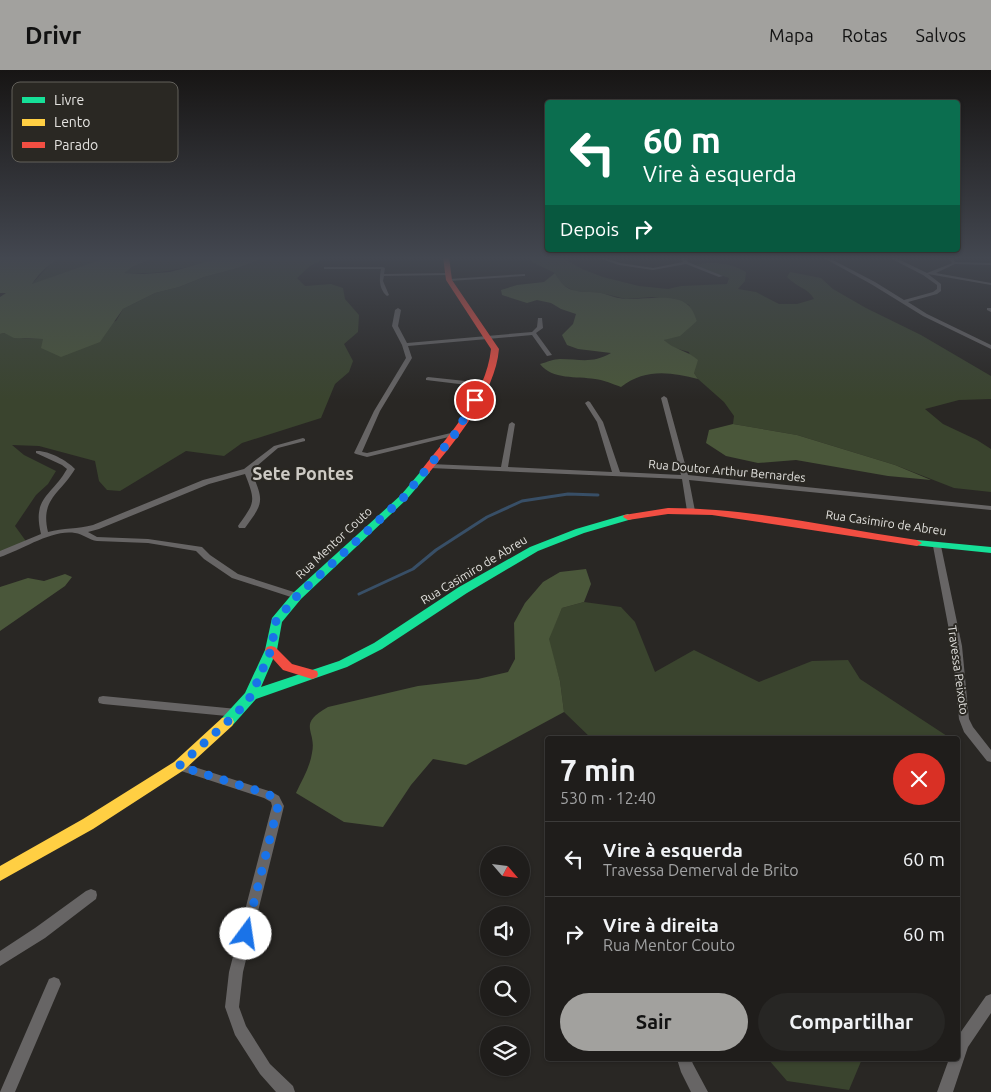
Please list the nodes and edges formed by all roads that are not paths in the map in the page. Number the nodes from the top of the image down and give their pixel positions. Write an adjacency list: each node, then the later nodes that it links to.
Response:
1 (466, 305): 6 (street, Rua Mentor Couto)
2 (908, 305): 8 (street)
3 (398, 310): 7 (street)
4 (540, 320): 5 (street)
5 (533, 333): 6 (street); 9 (street)
6 (488, 337): 7 (street); 11 (street, Rua Mentor Couto)
7 (405, 345): 15 (street)
8 (991, 347)
9 (549, 355)
10 (428, 379): 11 (street)
11 (484, 385): 15 (street, Rua Mentor Couto)
12 (664, 398): 22 (street)
13 (588, 403): 21 (street)
14 (512, 424): 19 (street)
15 (455, 434): 18 (street, Rua Mentor Couto)
16 (303, 440): 20 (street)
17 (38, 452): 27 (street)
18 (430, 466): 19 (street, Rua Doutor Arthur Bernardes); 31 (street, Rua Mentor Couto)
19 (504, 470): 21 (street, Rua Doutor Arthur Bernardes)
20 (247, 471): 25 (street); 26 (street)
21 (617, 475): 22 (street, Rua Doutor Arthur Bernardes)
22 (685, 477): 23 (street, Rua Doutor Arthur Bernardes); 24 (street)
23 (991, 508)
24 (691, 511): 28 (street, Rua Casimiro de Abreu); 33 (street, Rua Casimiro de Abreu)
25 (242, 526)
26 (80, 531): 27 (street); 31 (street)
27 (45, 536): 30 (street)
28 (937, 546): 29 (street, Rua Casimiro de Abreu); 37 (street, Travessa Peixoto)
29 (991, 550)
30 (0, 554)
31 (297, 596): 32 (street, Rua Mentor Couto)
32 (271, 650): 33 (street); 34 (street, Rua Mentor Couto)
33 (314, 675): 34 (street, Rua Casimiro de Abreu)
34 (251, 696): 36 (street, Rua Mentor Couto)
35 (104, 700): 36 (street)
36 (237, 713): 38 (street, Rua Mentor Couto)
37 (991, 758)
38 (179, 766): 39 (street, Rua Mentor Couto); 48 (street)
39 (0, 874)
40 (91, 894): 41 (street)
41 (0, 959)
42 (54, 984): 47 (street)
43 (991, 1001): 44 (street)
44 (960, 1047)
45 (684, 1061): 49 (street)
46 (956, 1061): 50 (street)
47 (7, 1092)
48 (287, 1092)
49 (700, 1092)
50 (945, 1092)

